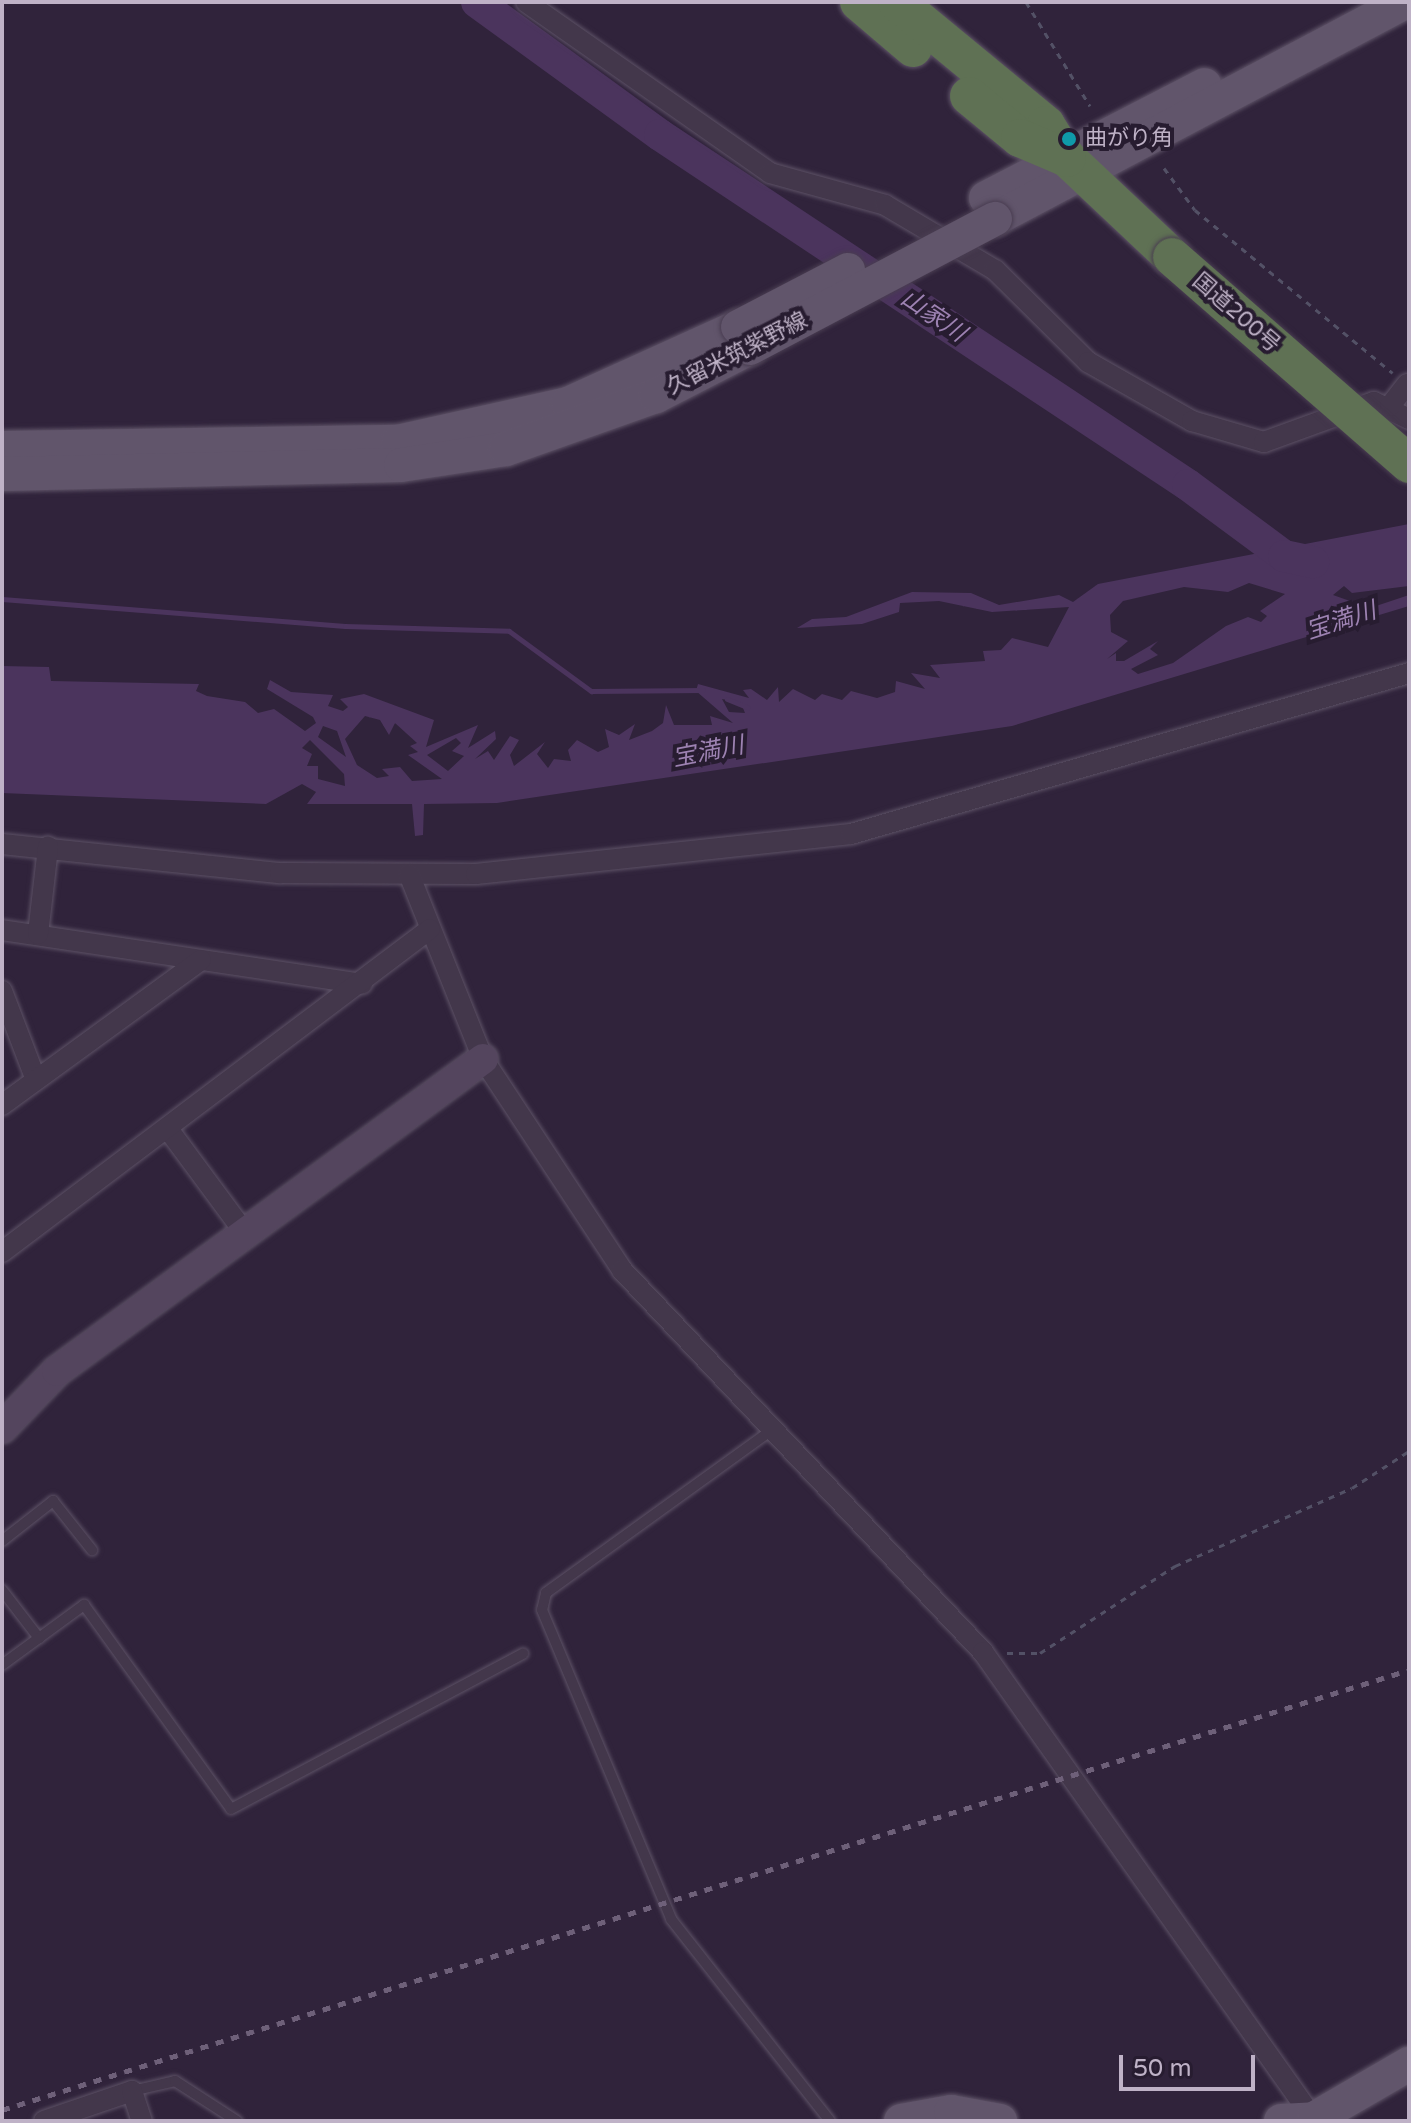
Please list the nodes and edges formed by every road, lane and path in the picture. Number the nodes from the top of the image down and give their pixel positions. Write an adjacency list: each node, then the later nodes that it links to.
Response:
1 (526, 2): 12 (street)
2 (859, 2): 8 (highway, 国道200号)
3 (897, 2): 8 (highway, 国道200号)
4 (1026, 2): 7 (path)
5 (1356, 2): 8 (main road, 久留米筑紫野線)
6 (1405, 2): 8 (main road, 久留米筑紫野線)
7 (1090, 106)
8 (1076, 167): 10 (main road, 久留米筑紫野線, bridge); 15 (highway, 国道200号, bridge)
9 (1164, 168): 11 (path)
10 (744, 337): 14 (main road, 久留米筑紫野線); 16 (main road, 久留米筑紫野線)
11 (1407, 384): 12 (street)
12 (1390, 406): 13 (street)
13 (1409, 419)
14 (2, 448)
15 (1409, 464)
16 (2, 474)
17 (1409, 673): 20 (street)
18 (2, 844): 19 (street)
19 (48, 847): 20 (street); 23 (street)
20 (409, 874): 21 (street)
21 (430, 929): 25 (street); 27 (street)
22 (2, 930): 23 (street)
23 (38, 934): 24 (street)
24 (201, 960): 25 (street); 28 (street)
25 (362, 984): 30 (street)
26 (2, 991): 28 (street)
27 (483, 1059): 31 (street); 34 (street)
28 (36, 1080): 29 (street)
29 (2, 1105)
30 (168, 1129): 31 (street); 32 (street)
31 (245, 1233): 33 (street)
32 (2, 1252)
33 (2, 1428)
34 (769, 1432): 40 (street); 49 (lane)
35 (1409, 1451): 40 (path)
36 (2, 1541): 37 (lane)
37 (92, 1550)
38 (2, 1590): 39 (lane)
39 (39, 1638): 41 (lane); 42 (lane)
40 (983, 1652): 45 (street)
41 (523, 1654)
42 (2, 1665)
43 (1409, 2064): 45 (main road)
44 (132, 2091): 46 (street); 47 (street); 48 (lane)
45 (1303, 2120)
46 (44, 2121)
47 (142, 2121)
48 (237, 2121)
49 (830, 2121)
50 (901, 2121): 51 (main road)
51 (1000, 2121)

